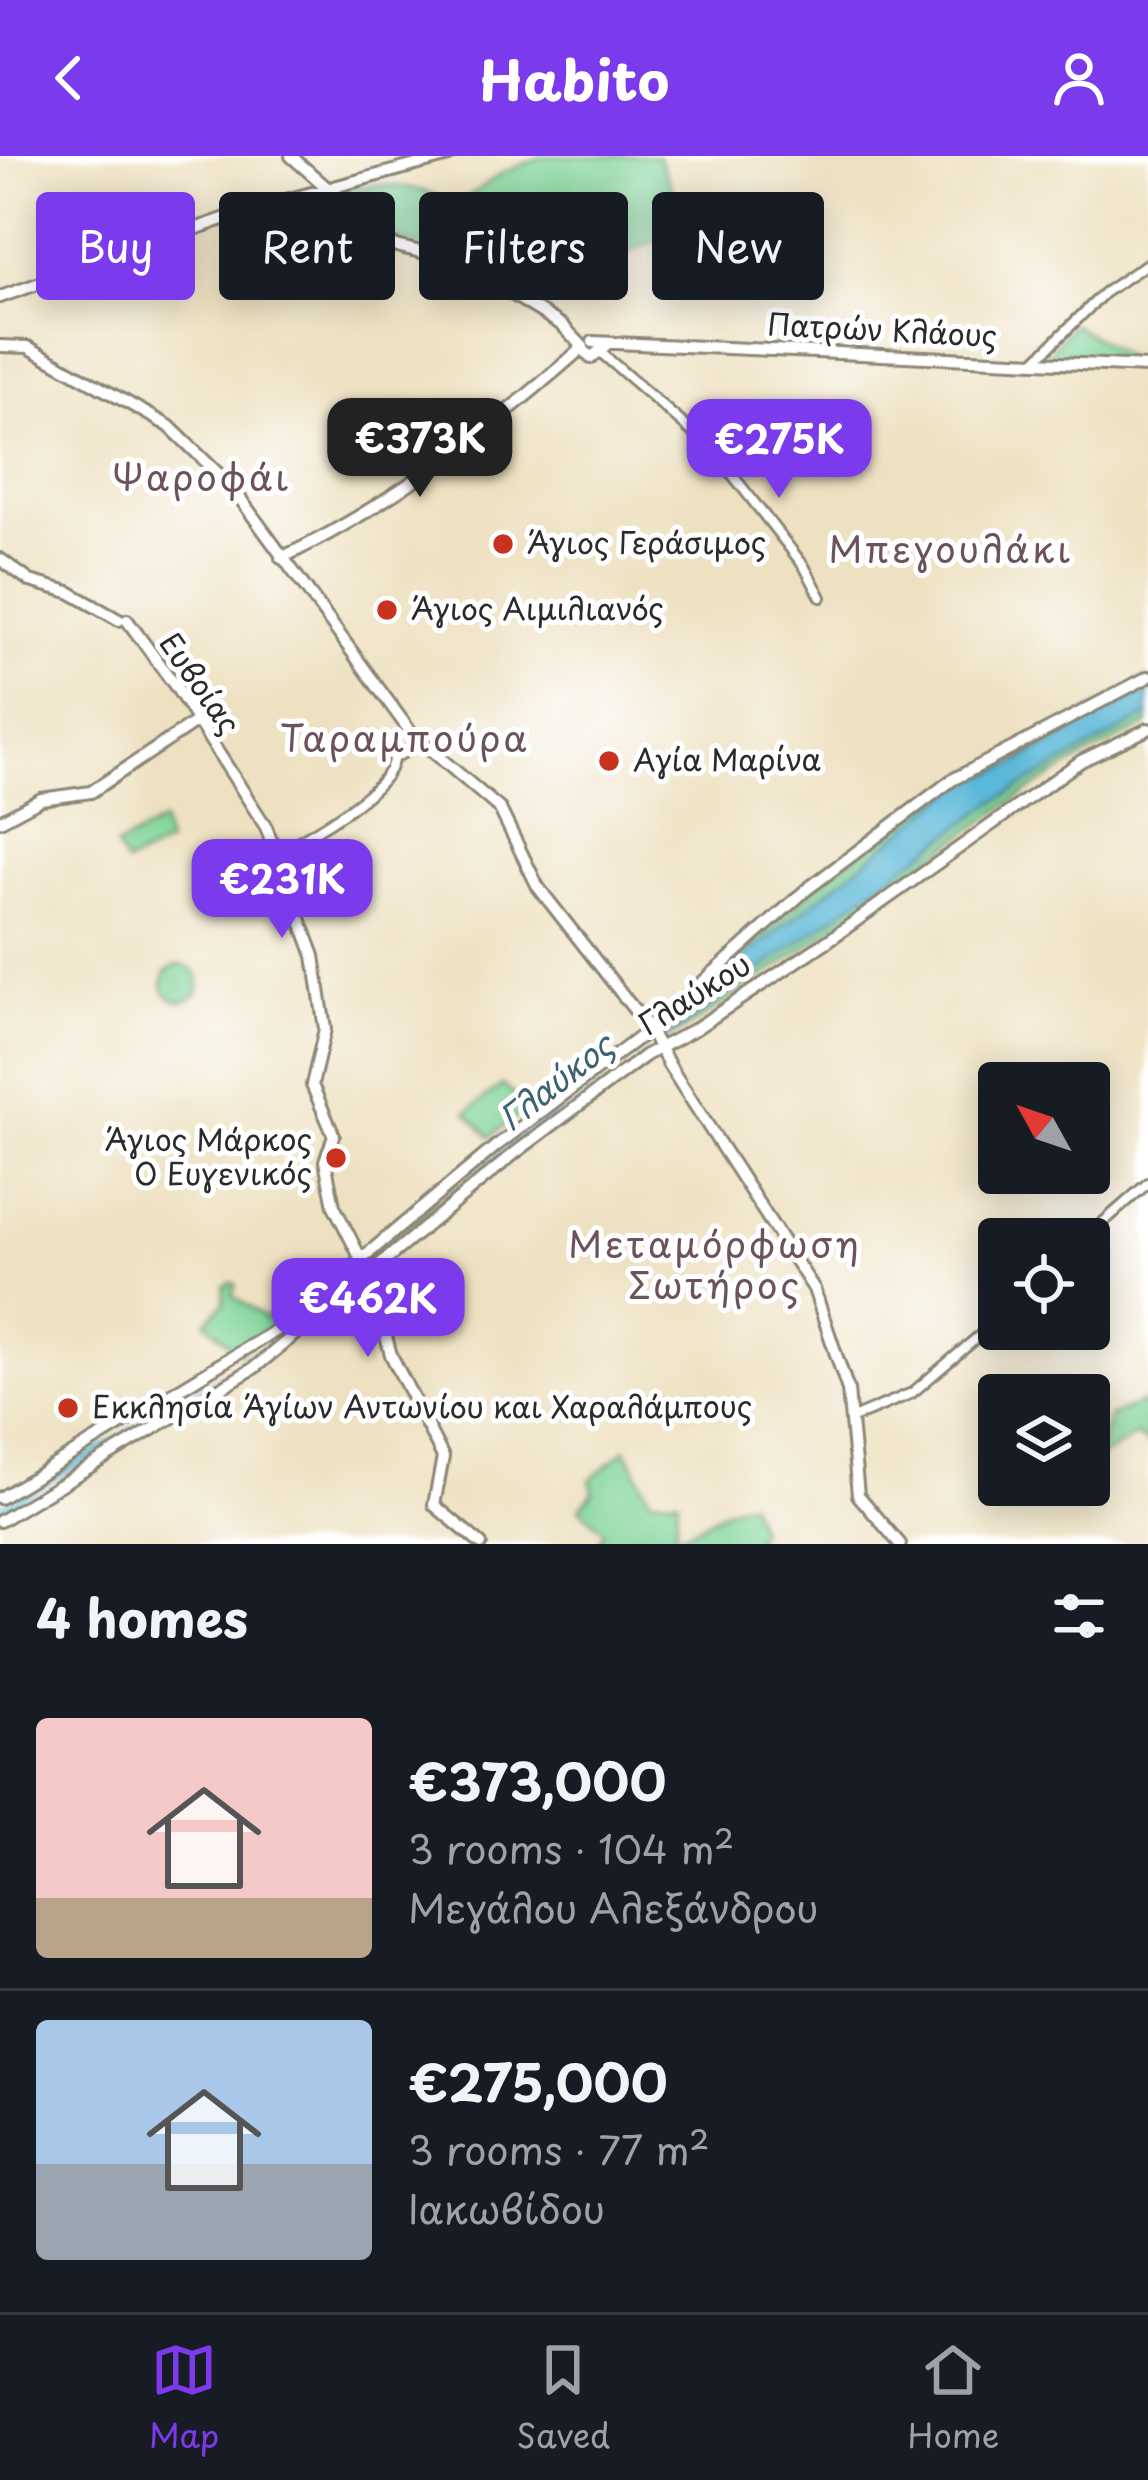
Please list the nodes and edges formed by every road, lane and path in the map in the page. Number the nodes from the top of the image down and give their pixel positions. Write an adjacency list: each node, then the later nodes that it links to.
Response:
1 (294, 156): 4 (main road)
2 (430, 156): 4 (main road)
3 (449, 156): 4 (main road)
4 (324, 186): 5 (main road); 8 (main road); 10 (main road)
5 (306, 192)
6 (219, 221): 8 (main road)
7 (1148, 263): 11 (street)
8 (0, 295)
9 (3, 346): 13 (main road)
10 (591, 351): 11 (main road, Πατρών Κλάους); 13 (main road); 15 (street)
11 (1035, 361): 12 (main road, Πατρών Κλάους)
12 (1148, 367)
13 (281, 558): 19 (main road)
14 (0, 559): 17 (main road, Ευβοίας)
15 (821, 597)
16 (1148, 677): 22 (main road)
17 (197, 722): 20 (main road); 21 (main road, Ευβοίας)
18 (1148, 729): 22 (main road, Γλαύκου)
19 (420, 743): 21 (street); 22 (main road)
20 (0, 821)
21 (275, 854): 25 (main road, Ευβοίας)
22 (653, 1039): 25 (main road, Γλαύκου); 25 (main road, Γλαύκου); 27 (main road)
23 (1148, 1183): 24 (street)
24 (1108, 1218)
25 (366, 1268): 28 (main road, Γλαύκου); 29 (main road, Γλαύκου); 30 (main road, Ευβοίας)
26 (978, 1337): 27 (street)
27 (853, 1418): 31 (main road)
28 (2, 1495)
29 (0, 1521)
30 (481, 1544)
31 (901, 1544)

